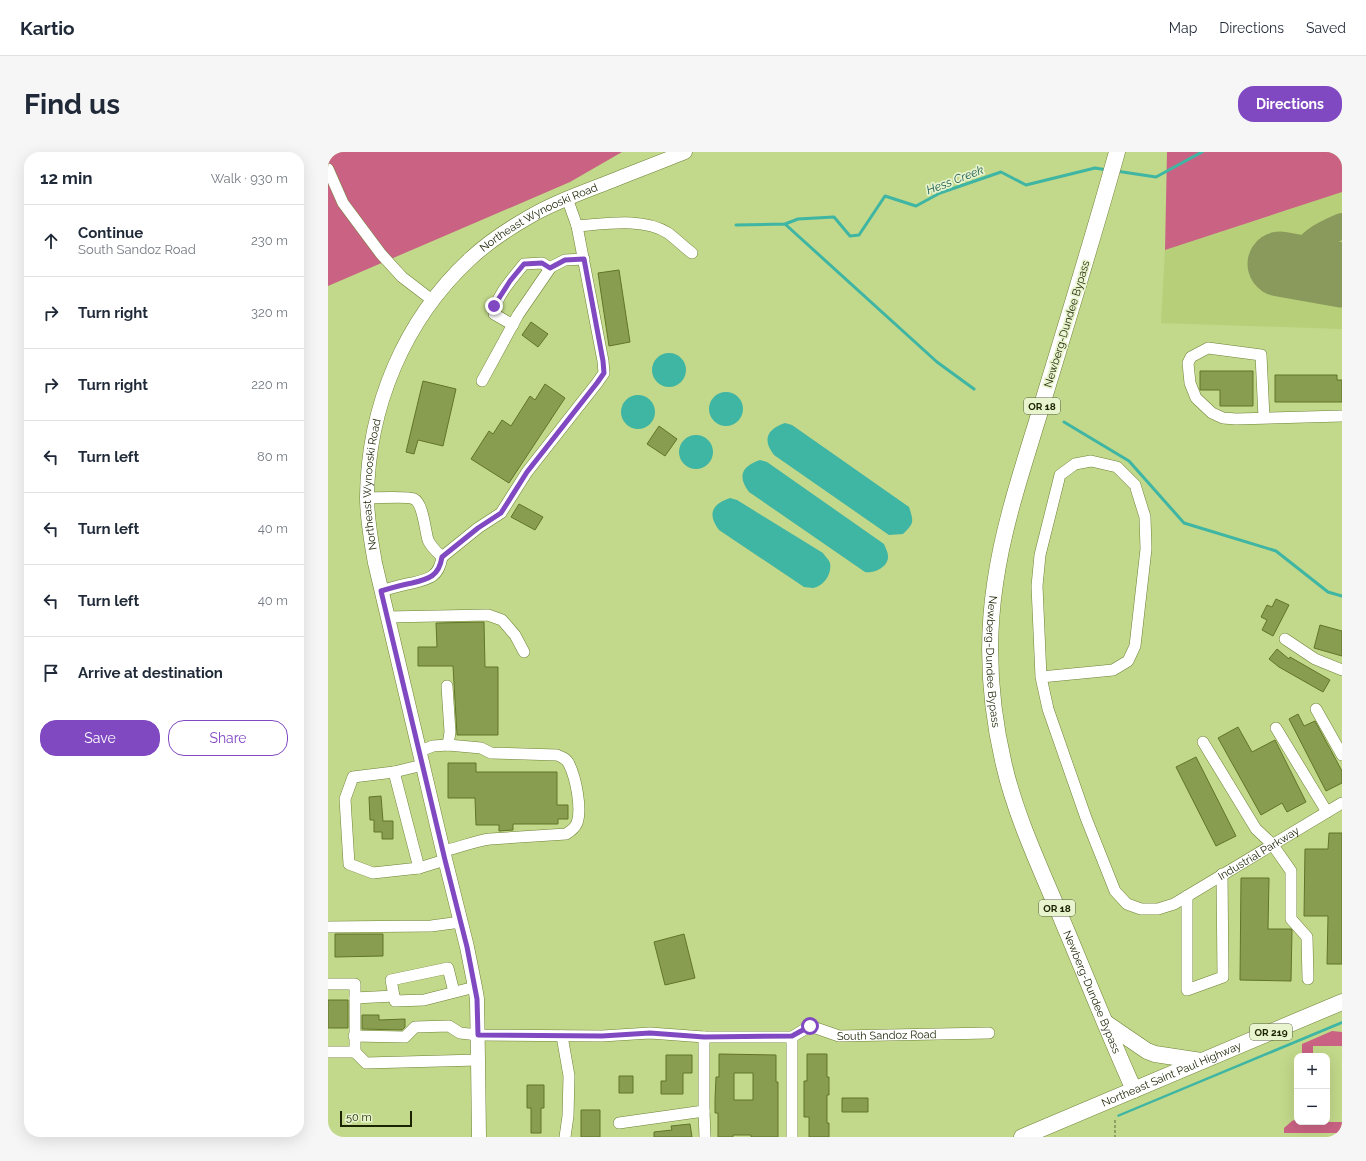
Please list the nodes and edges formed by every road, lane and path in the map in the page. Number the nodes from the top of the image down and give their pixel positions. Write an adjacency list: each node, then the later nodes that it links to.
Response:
1 (686, 152): 4 (main road, Northeast Wynooski Road)
2 (1117, 152): 47 (highway, Newberg-Dundee Bypass / OR 18)
3 (328, 169): 9 (street)
4 (567, 198): 5 (street); 9 (main road, Northeast Wynooski Road)
5 (577, 226): 6 (street); 7 (street)
6 (692, 253)
7 (584, 259): 8 (street); 15 (street)
8 (550, 268): 10 (street); 10 (street)
9 (432, 300): 14 (main road, Northeast Wynooski Road)
10 (513, 325): 11 (street)
11 (482, 381)
12 (1342, 416): 13 (street)
13 (1264, 418): 13 (street)
14 (367, 498): 15 (street); 16 (main road, Northeast Wynooski Road)
15 (442, 557): 16 (street)
16 (381, 591): 17 (main road, Northeast Wynooski Road)
17 (387, 617): 19 (street); 27 (main road, Northeast Wynooski Road)
18 (1285, 639): 20 (street)
19 (524, 652)
20 (1342, 670)
21 (1040, 677): 21 (street, Industrial Parkway); 37 (street, Industrial Parkway)
22 (447, 686): 26 (street)
23 (1316, 709): 28 (street)
24 (1276, 728): 32 (street)
25 (1203, 742): 33 (street)
26 (448, 746): 27 (street); 34 (street)
27 (420, 751): 29 (main road, Northeast Wynooski Road)
28 (1342, 755)
29 (423, 765): 30 (street); 34 (main road, Northeast Wynooski Road)
30 (394, 772): 35 (street); 35 (street)
31 (1342, 803): 32 (street, Industrial Parkway)
32 (1326, 812): 33 (street, Industrial Parkway)
33 (1272, 844): 36 (street, Industrial Parkway); 40 (street)
34 (444, 856): 35 (street); 38 (main road, Northeast Wynooski Road)
35 (418, 868)
36 (1222, 874): 37 (street, Industrial Parkway); 37 (street)
37 (1187, 896)
38 (461, 922): 39 (street); 42 (main road, Northeast Wynooski Road)
39 (328, 927)
40 (1308, 979)
41 (328, 984): 45 (street)
42 (475, 987): 43 (street); 49 (main road, Northeast Wynooski Road)
43 (454, 992): 44 (street); 44 (street)
44 (394, 996): 45 (street)
45 (355, 998): 50 (street)
46 (1342, 1002): 57 (highway, Northeast Saint Paul Highway / OR 219)
47 (1106, 1023): 57 (highway); 58 (highway, Newberg-Dundee Bypass / OR 18)
48 (989, 1033): 52 (street, South Sandoz Road)
49 (478, 1035): 50 (street, South Sandoz Road); 51 (street, South Sandoz Road); 56 (main road, Northeast Wynooski Road)
50 (354, 1036): 55 (street)
51 (562, 1036): 53 (street, South Sandoz Road); 63 (street)
52 (792, 1036): 53 (street, South Sandoz Road); 65 (street)
53 (704, 1037): 59 (street)
54 (328, 1052): 55 (street)
55 (355, 1052): 56 (street)
56 (478, 1060): 62 (main road, Northeast Wynooski Road)
57 (1201, 1061): 58 (highway, Northeast Saint Paul Highway / OR 219)
58 (1134, 1090): 66 (highway, Northeast Saint Paul Highway / OR 219)
59 (704, 1111): 61 (street); 64 (street)
60 (1115, 1120): 67 (path)
61 (619, 1123)
62 (479, 1137)
63 (565, 1137)
64 (705, 1137)
65 (792, 1137)
66 (1022, 1137)
67 (1115, 1137)

